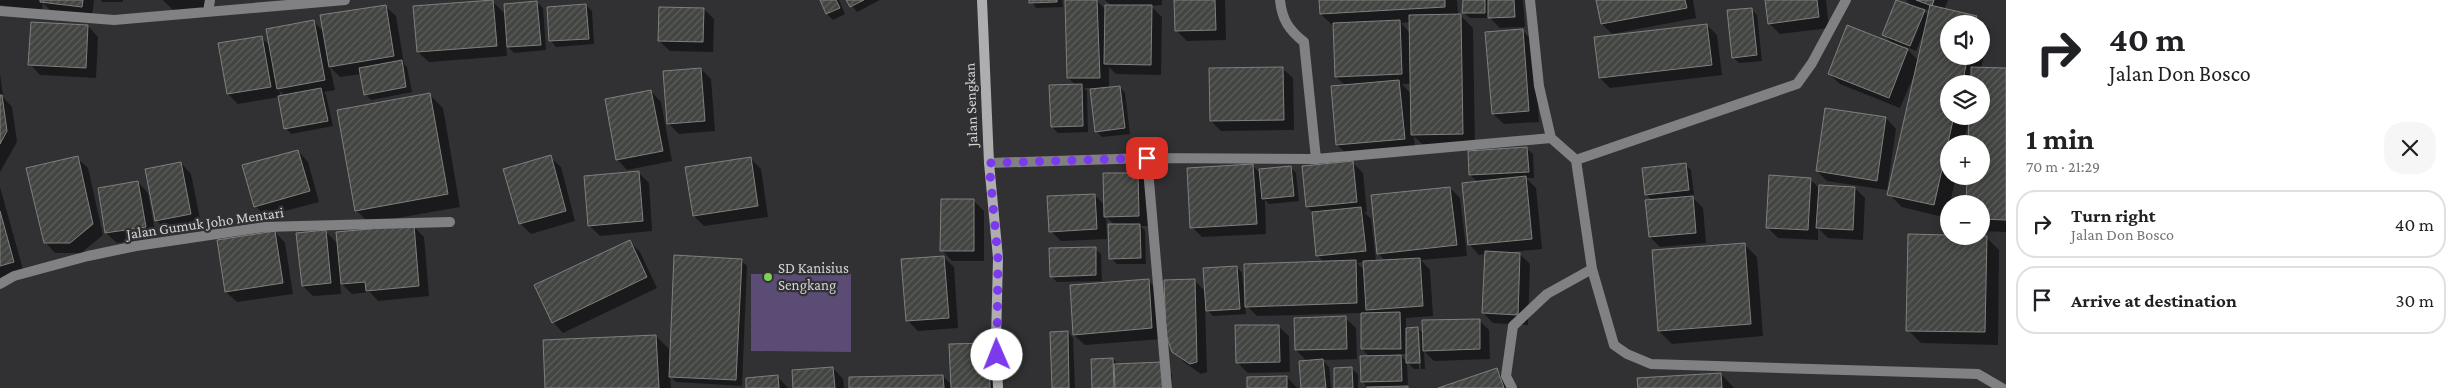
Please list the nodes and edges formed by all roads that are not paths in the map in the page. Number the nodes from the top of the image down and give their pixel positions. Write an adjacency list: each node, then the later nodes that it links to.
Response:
1 (210, 0): 7 (street)
2 (345, 0): 7 (street)
3 (982, 0): 13 (main road, Jalan Sengkan)
4 (1280, 0): 11 (street)
5 (1530, 0): 9 (street)
6 (1846, 0): 12 (street)
7 (208, 11): 8 (street)
8 (0, 12)
9 (1551, 138): 11 (street); 12 (street)
10 (1147, 158): 11 (street); 13 (street); 18 (street)
11 (1316, 159)
12 (1576, 160): 15 (street)
13 (989, 163): 17 (main road, Jalan Sengkan)
14 (450, 222): 16 (street, Jalan Gumuk Joho Mentari)
15 (1592, 269): 19 (street); 20 (street)
16 (0, 284)
17 (998, 388)
18 (1168, 388)
19 (1512, 388)
20 (2002, 388)

